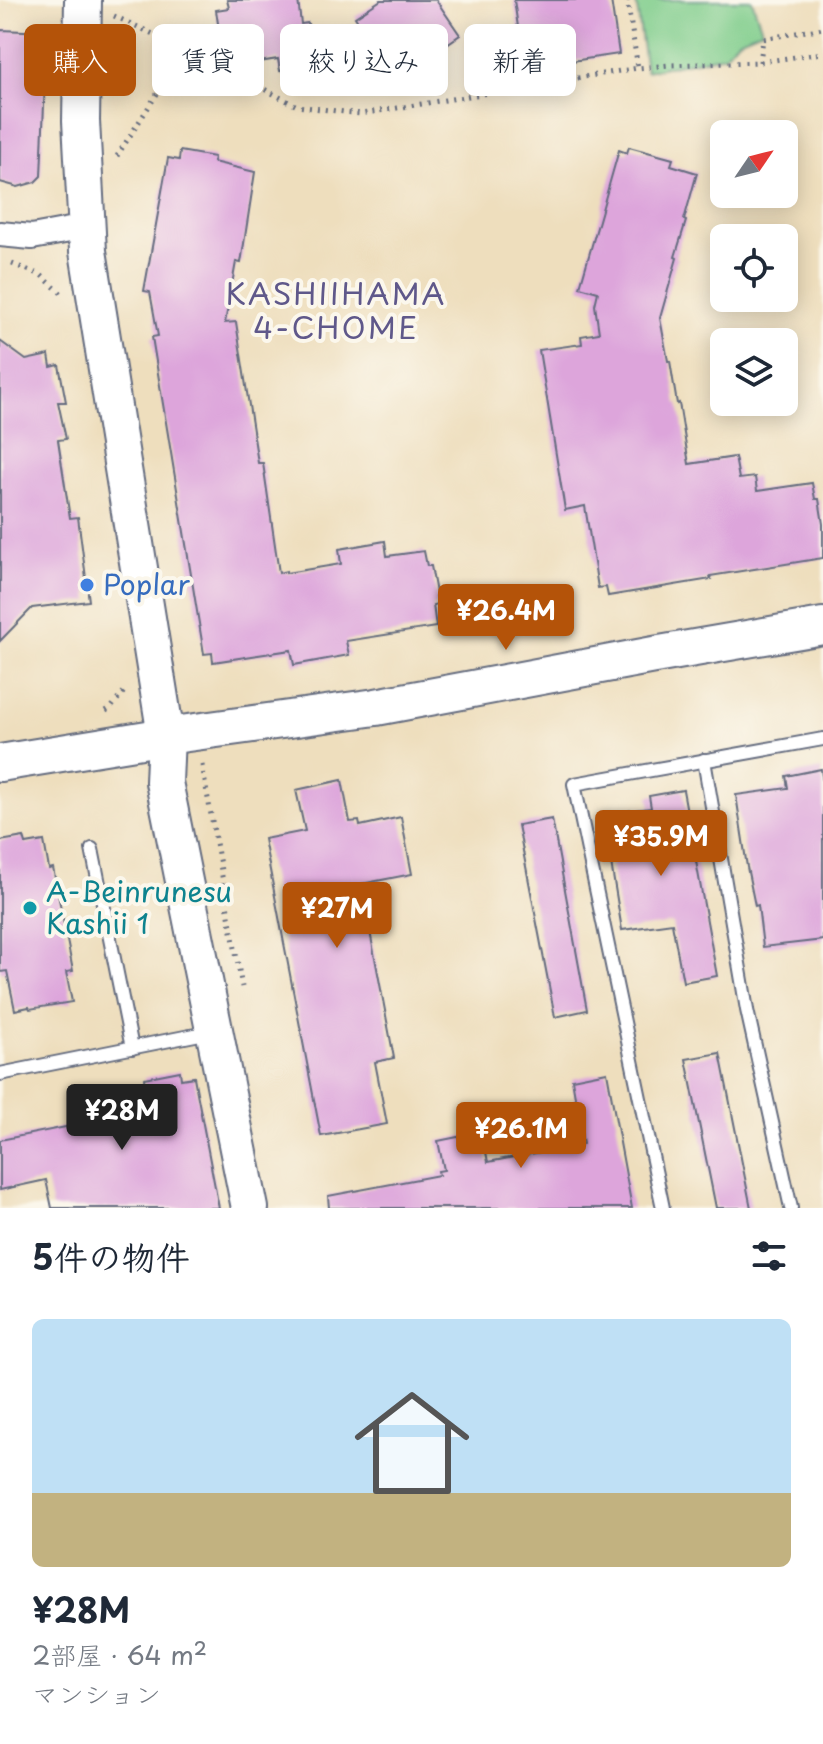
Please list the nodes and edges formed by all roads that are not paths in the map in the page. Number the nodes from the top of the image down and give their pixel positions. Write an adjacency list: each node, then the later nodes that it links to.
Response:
1 (95, 7): 2 (street)
2 (86, 227): 3 (street); 5 (street)
3 (0, 234)
4 (823, 626): 5 (street)
5 (181, 734): 8 (street); 10 (street)
6 (823, 739): 7 (lane)
7 (704, 760): 14 (lane); 15 (lane)
8 (0, 763)
9 (92, 849): 11 (lane)
10 (213, 1031): 11 (lane); 13 (street)
11 (132, 1048): 12 (lane)
12 (0, 1074)
13 (250, 1208)
14 (663, 1208)
15 (791, 1208)

